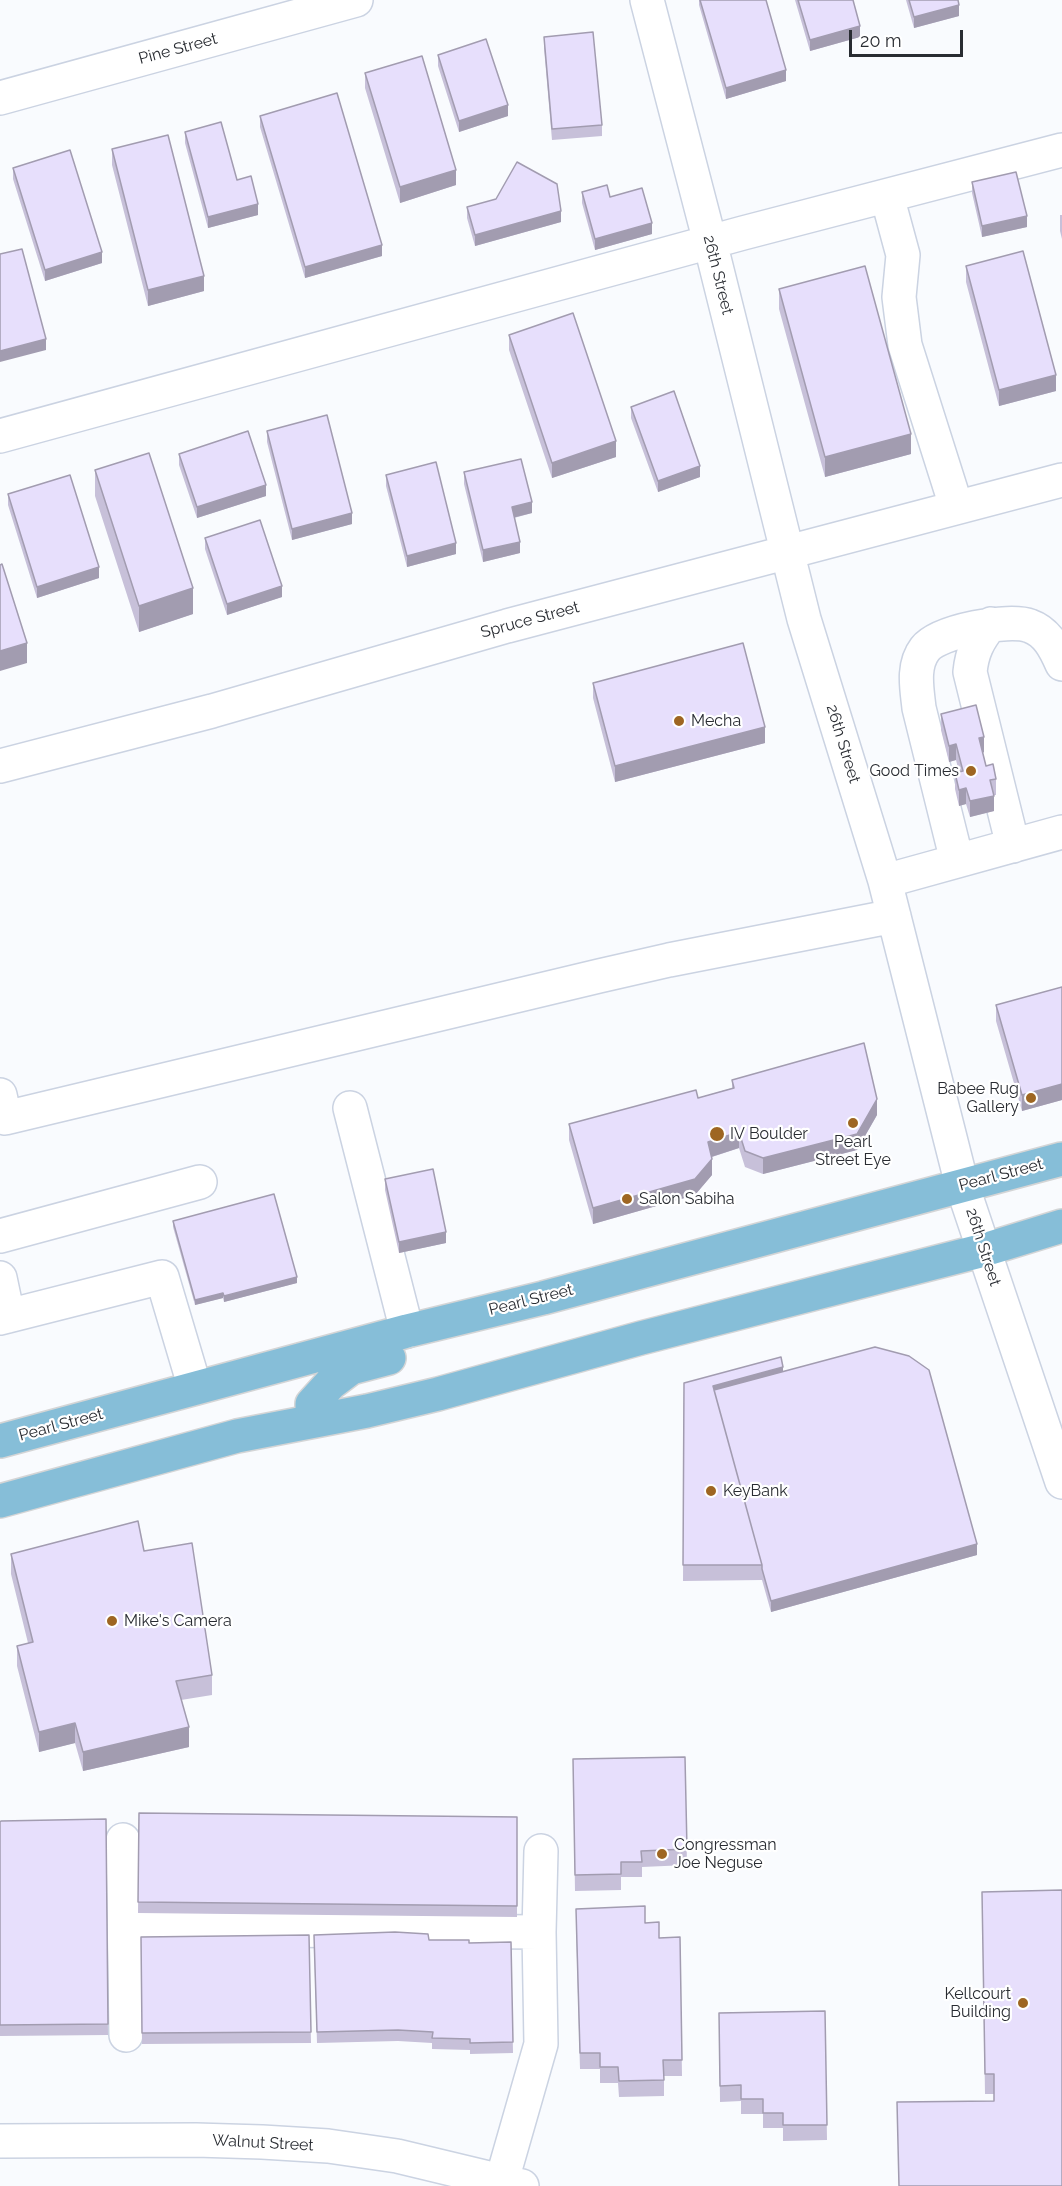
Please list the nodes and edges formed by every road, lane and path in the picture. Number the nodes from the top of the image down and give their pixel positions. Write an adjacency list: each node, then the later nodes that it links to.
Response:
1 (356, 0): 3 (street, Pine Street)
2 (647, 0): 6 (street, 26th Street)
3 (0, 98)
4 (1062, 150): 5 (street)
5 (887, 196): 6 (street); 9 (street)
6 (710, 242): 7 (street); 10 (street, 26th Street)
7 (0, 436)
8 (1062, 480): 9 (street, Spruce Street)
9 (956, 506): 10 (street, Spruce Street)
10 (788, 553): 13 (street, Spruce Street); 17 (street, 26th Street)
11 (991, 624): 12 (street); 15 (street); 16 (street)
12 (1062, 664)
13 (0, 766)
14 (1062, 832): 15 (street)
15 (1014, 846): 16 (street)
16 (957, 861): 17 (street)
17 (885, 881): 18 (street, 26th Street)
18 (894, 916): 19 (street); 23 (street, 26th Street)
19 (0, 1095)
20 (350, 1108): 30 (street)
21 (1062, 1159): 23 (main road, Pearl Street)
22 (200, 1182): 25 (street)
23 (962, 1185): 26 (street, 26th Street); 28 (main road, Pearl Street)
24 (1062, 1226): 26 (main road)
25 (0, 1236)
26 (984, 1250): 32 (main road); 34 (street, 26th Street)
27 (0, 1278): 29 (street)
28 (543, 1298): 30 (main road, Pearl Street); 32 (main road)
29 (4, 1317): 31 (street)
30 (407, 1331): 31 (main road, Pearl Street)
31 (195, 1388): 33 (main road, Pearl Street)
32 (312, 1421): 35 (main road)
33 (0, 1442)
34 (1062, 1482)
35 (0, 1501)
36 (123, 1840): 38 (street)
37 (541, 1851): 39 (street)
38 (125, 1929): 39 (street); 40 (street)
39 (539, 1932): 42 (street)
40 (126, 2035)
41 (0, 2141): 42 (street, Walnut Street)
42 (512, 2183)

